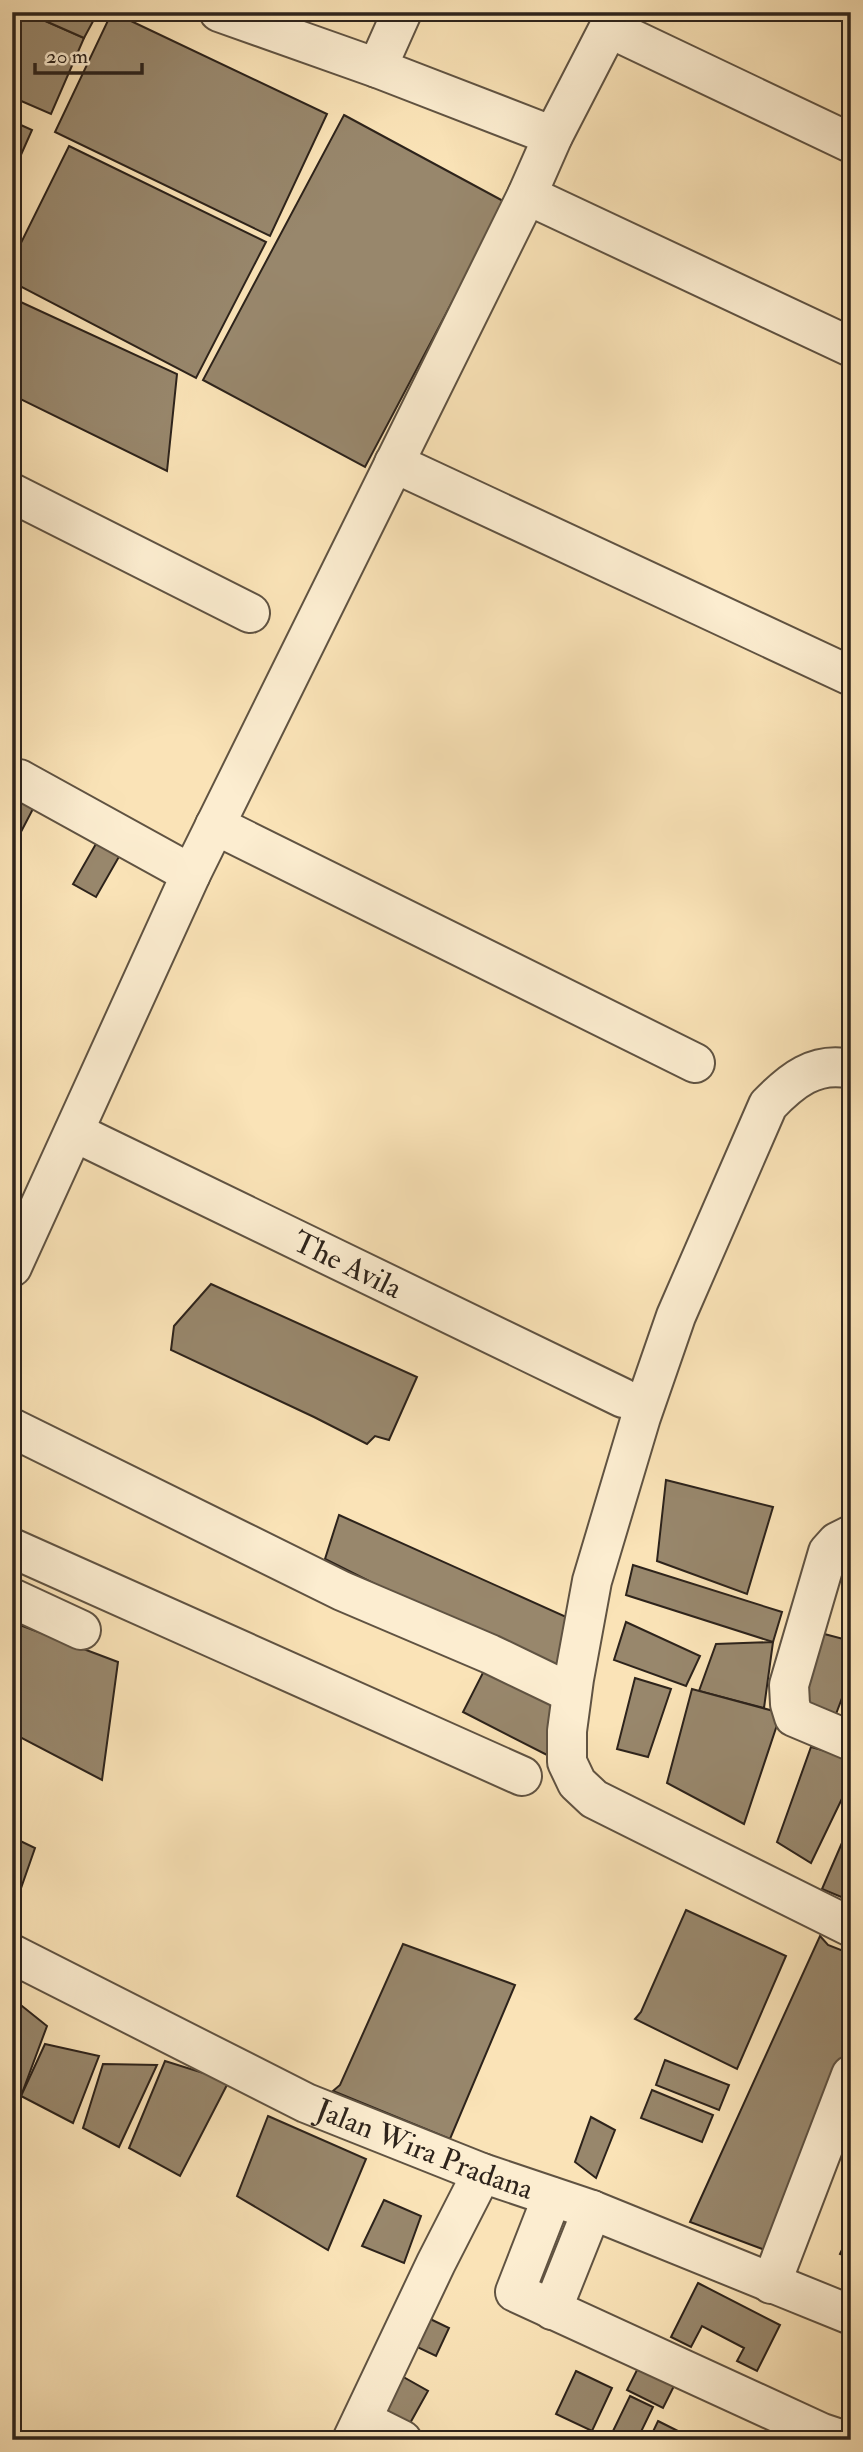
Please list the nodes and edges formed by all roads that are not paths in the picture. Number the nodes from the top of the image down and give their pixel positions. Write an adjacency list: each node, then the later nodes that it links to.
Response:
1 (401, 12): 4 (street)
2 (226, 14): 4 (street)
3 (613, 20): 5 (street); 6 (street)
4 (377, 68): 5 (street)
5 (553, 136): 7 (street)
6 (851, 143)
7 (527, 195): 8 (street); 9 (street)
8 (851, 347)
9 (394, 463): 12 (street); 14 (street)
10 (12, 493): 11 (street)
11 (250, 613)
12 (851, 676)
13 (19, 779): 15 (street)
14 (215, 825): 15 (street); 16 (street)
15 (191, 874): 18 (street)
16 (695, 1063)
17 (851, 1069): 26 (street)
18 (74, 1132): 19 (street); 20 (street, The Avila)
19 (12, 1267)
20 (622, 1398)
21 (12, 1428): 26 (street)
22 (851, 1535): 27 (street)
23 (12, 1548): 28 (street)
24 (12, 1598): 25 (street)
25 (80, 1630)
26 (571, 1693): 29 (street)
27 (851, 1741)
28 (522, 1776)
29 (851, 1927)
30 (12, 1954): 32 (street, Jalan Wira Pradana)
31 (851, 2075): 35 (street)
32 (482, 2173): 33 (street, Jalan Wira Pradana); 38 (street)
33 (552, 2197): 34 (street, Jalan Wira Pradana); 36 (street)
34 (592, 2210): 35 (street, Jalan Wira Pradana); 36 (street)
35 (771, 2284): 37 (street, Jalan Wira Pradana)
36 (552, 2310): 40 (street)
37 (851, 2315)
38 (357, 2430): 39 (street)
39 (402, 2440)
40 (843, 2440)

